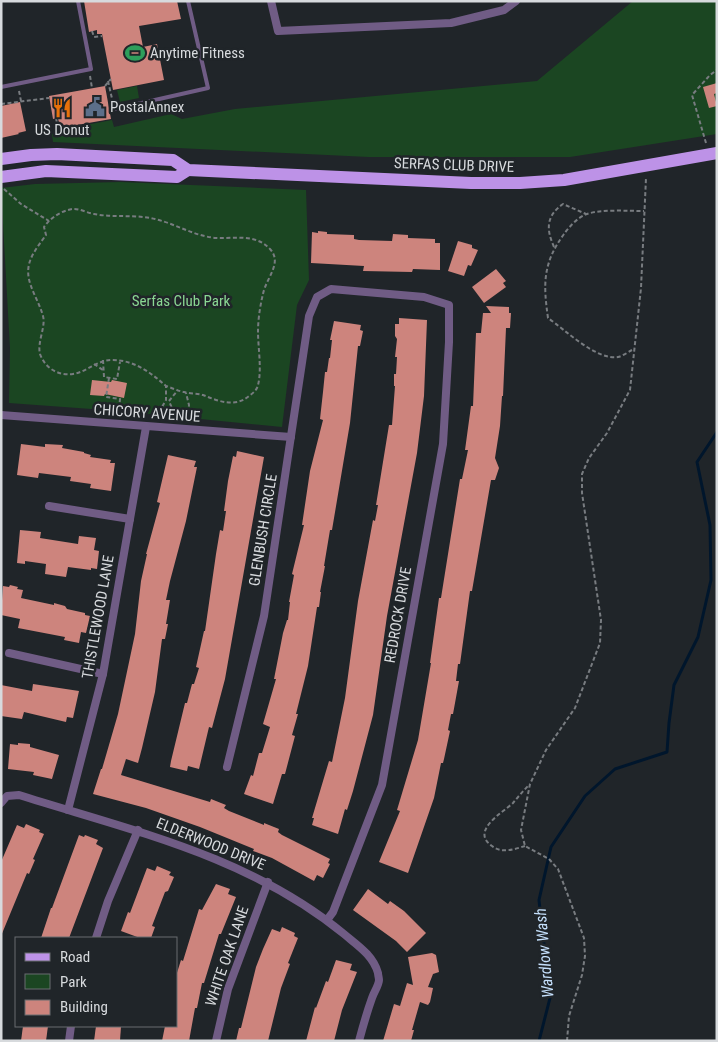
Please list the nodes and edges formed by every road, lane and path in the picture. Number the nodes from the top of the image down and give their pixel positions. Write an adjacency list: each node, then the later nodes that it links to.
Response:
1 (78, 1): 7 (lane)
2 (188, 1): 16 (lane)
3 (271, 1): 4 (street)
4 (516, 1)
5 (92, 31): 6 (path)
6 (102, 36)
7 (89, 69): 9 (lane); 12 (path)
8 (717, 70): 19 (path)
9 (18, 84): 11 (lane); 14 (path)
10 (105, 86): 16 (path)
11 (1, 87)
12 (92, 88)
13 (49, 98): 14 (path)
14 (21, 101): 15 (path)
15 (1, 104)
16 (115, 109)
17 (56, 118): 18 (path)
18 (58, 129)
19 (713, 153): 21 (main road, SERFAS CLUB DRIVE)
20 (1, 159): 22 (main road, SERFAS CLUB DRIVE)
21 (646, 165): 22 (main road, SERFAS CLUB DRIVE); 24 (path)
22 (188, 170): 23 (main road, SERFAS CLUB DRIVE)
23 (2, 182): 26 (path)
24 (644, 211): 25 (path); 29 (path)
25 (586, 214): 27 (path); 27 (path)
26 (49, 221): 32 (path); 37 (path)
27 (554, 248): 29 (path)
28 (449, 305): 45 (street, GLENBUSH CIRCLE); 57 (street, REDROCK DRIVE)
29 (633, 350): 51 (path)
30 (103, 360): 31 (path); 32 (path); 33 (path)
31 (120, 360): 34 (path); 35 (path)
32 (94, 364): 33 (path)
33 (104, 371): 34 (path)
34 (109, 378): 39 (path)
35 (166, 386): 36 (path); 38 (path)
36 (178, 390): 37 (path); 38 (path)
37 (186, 393): 43 (path)
38 (168, 401): 40 (path); 41 (path)
39 (119, 409)
40 (159, 412)
41 (174, 413)
42 (1, 415): 44 (street, CHICORY AVENUE)
43 (179, 416)
44 (146, 427): 45 (street, CHICORY AVENUE); 47 (street, THISTLEWOOD LANE)
45 (292, 437): 50 (street, GLENBUSH CIRCLE)
46 (49, 506): 47 (street)
47 (130, 519): 49 (street, THISTLEWOOD LANE)
48 (9, 653): 49 (street)
49 (103, 674): 53 (street, THISTLEWOOD LANE)
50 (227, 767)
51 (530, 784): 55 (path); 55 (path)
52 (1, 803): 53 (street, ELDERWOOD DRIVE)
53 (68, 810): 54 (street, ELDERWOOD DRIVE)
54 (138, 830): 56 (street, ELDERWOOD DRIVE); 58 (street)
55 (525, 846): 63 (path)
56 (268, 882): 57 (street, ELDERWOOD DRIVE); 61 (street, WHITE OAK LANE)
57 (327, 920): 62 (street, ELDERWOOD DRIVE)
58 (96, 937)
59 (71, 1027): 60 (street)
60 (70, 1041)
61 (216, 1041)
62 (359, 1041)
63 (567, 1041)

